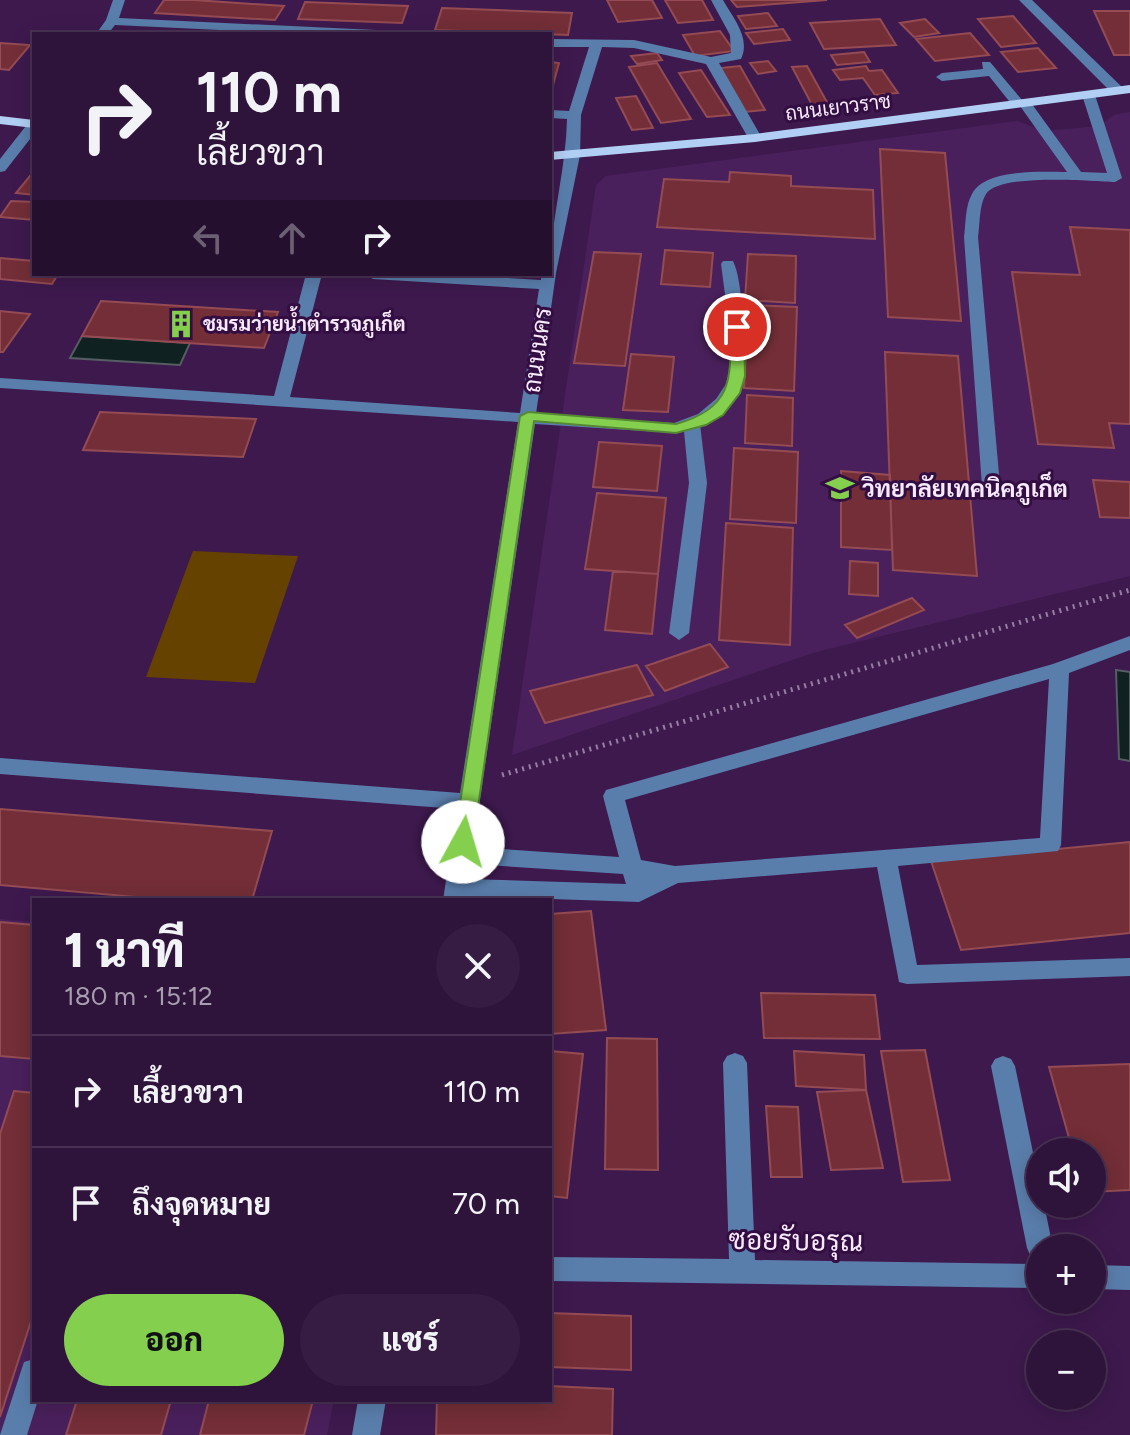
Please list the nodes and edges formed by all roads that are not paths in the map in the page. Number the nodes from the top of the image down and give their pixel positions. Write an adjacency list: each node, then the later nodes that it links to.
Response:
1 (119, 0): 4 (street)
2 (717, 0): 9 (street)
3 (1025, 0): 11 (street)
4 (112, 21): 5 (street); 6 (street)
5 (104, 32)
6 (335, 32)
7 (552, 43): 8 (street)
8 (596, 45): 9 (street); 15 (street, ถนนนคร)
9 (711, 61): 19 (street)
10 (942, 77): 13 (street)
11 (1124, 90): 12 (main road, ถนนเยาวราช)
12 (1089, 95): 13 (main road, ถนนเยาวราช); 24 (street)
13 (1021, 103): 19 (main road, ถนนเยาวราช); 23 (street)
14 (552, 114): 15 (street)
15 (574, 115): 20 (street, ถนนนคร)
16 (0, 120): 17 (main road)
17 (32, 124)
18 (32, 126): 22 (street)
19 (755, 138): 20 (main road, ถนนเยาวราช)
20 (573, 155): 21 (main road, ถนนเยาวราช); 25 (street, ถนนนคร)
21 (552, 156)
22 (3, 161)
23 (1077, 176): 24 (street); 33 (street)
24 (1122, 179)
25 (552, 261)
26 (728, 264): 32 (street)
27 (313, 276): 30 (street)
28 (549, 276): 31 (street, ถนนนคร)
29 (0, 383): 30 (street)
30 (281, 400): 31 (street)
31 (528, 416): 32 (street); 38 (street, ถนนนคร)
32 (692, 424): 34 (street)
33 (991, 486)
34 (679, 633)
35 (1130, 643): 36 (street)
36 (1059, 669): 40 (street); 41 (street)
37 (0, 766): 38 (street)
38 (468, 802): 39 (street, ถนนนคร)
39 (461, 855): 41 (street); 44 (street, ถนนนคร)
40 (886, 858): 42 (street); 45 (street)
41 (631, 866): 42 (street); 43 (street)
42 (675, 875): 43 (street)
43 (639, 893): 44 (street)
44 (455, 894)
45 (1130, 967)
46 (735, 1063): 50 (street)
47 (1003, 1066): 48 (street)
48 (1037, 1234)
49 (552, 1269): 50 (street, ซอยรับอรุณ)
50 (742, 1271): 51 (street, ซอยรับอรุณ)
51 (1026, 1276)
52 (1106, 1277): 53 (street)
53 (1130, 1278)
54 (32, 1378): 56 (street)
55 (372, 1402): 57 (street)
56 (13, 1435)
57 (366, 1435)

